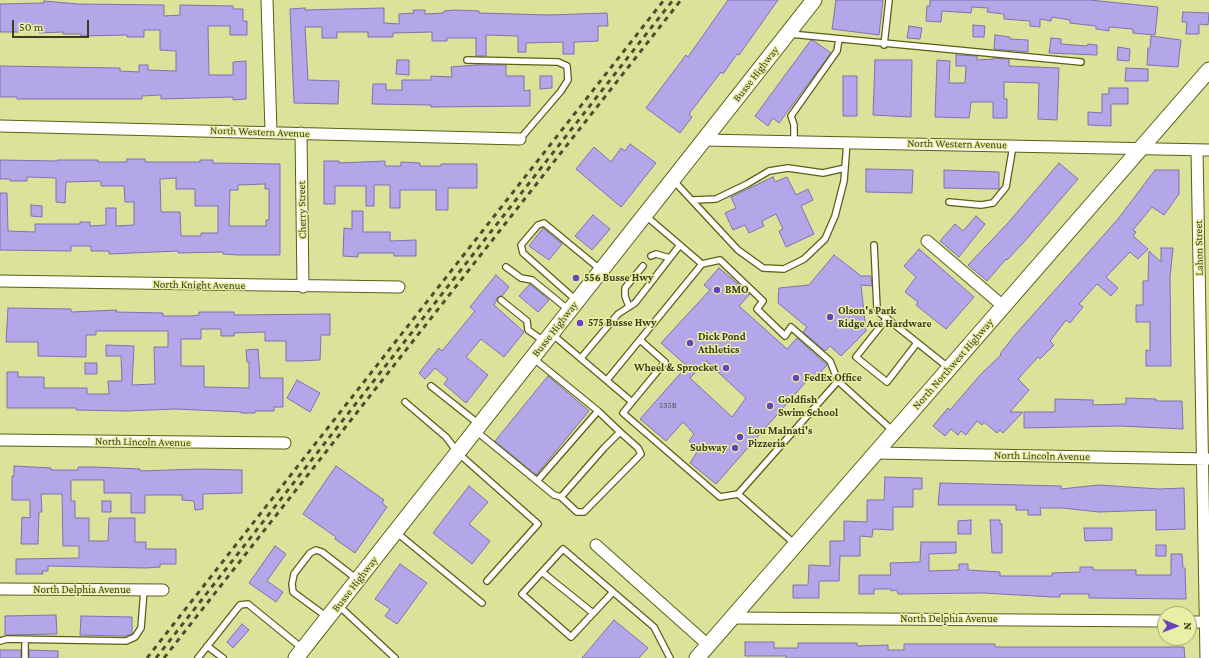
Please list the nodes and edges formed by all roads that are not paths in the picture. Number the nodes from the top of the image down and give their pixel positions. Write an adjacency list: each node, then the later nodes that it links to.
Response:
1 (267, 0): 11 (street)
2 (814, 0): 4 (main road, Busse Highway)
3 (888, 0): 6 (lane)
4 (787, 34): 5 (lane); 14 (main road, Busse Highway)
5 (839, 39): 6 (lane); 15 (lane)
6 (884, 45): 8 (lane)
7 (467, 60): 13 (lane)
8 (1081, 62)
9 (1209, 70): 18 (main road, North Northwest Highway)
10 (0, 126): 11 (street, North Western Avenue)
11 (271, 132): 12 (street, North Western Avenue)
12 (301, 134): 13 (street, North Western Avenue); 36 (street, Cherry Street)
13 (520, 139)
14 (704, 140): 15 (street, North Western Avenue); 22 (main road, Busse Highway)
15 (794, 141): 16 (street, North Western Avenue)
16 (847, 142): 17 (street, North Western Avenue); 21 (lane)
17 (1013, 146): 18 (street, North Western Avenue); 24 (lane)
18 (1140, 148): 19 (street, North Western Avenue); 40 (main road, North Northwest Highway)
19 (1197, 150): 20 (street, North Western Avenue); 62 (street, Lahon Street)
20 (1209, 150)
21 (845, 168): 23 (lane); 23 (lane)
22 (673, 180): 23 (lane); 25 (main road, Busse Highway)
23 (693, 200)
24 (949, 202)
25 (645, 215): 27 (lane); 34 (main road, Busse Highway)
26 (927, 241): 40 (street)
27 (680, 245): 30 (lane); 31 (lane)
28 (874, 245): 42 (lane)
29 (651, 256): 30 (lane)
30 (670, 258): 41 (lane)
31 (702, 264): 44 (lane); 50 (lane)
32 (643, 266): 41 (lane)
33 (506, 267): 39 (lane)
34 (601, 271): 39 (main road, Busse Highway); 39 (lane)
35 (0, 281): 36 (street, North Knight Avenue)
36 (303, 287): 37 (street, North Knight Avenue)
37 (399, 287)
38 (501, 300): 43 (lane)
39 (573, 306): 43 (main road, Busse Highway)
40 (1004, 306): 48 (main road, North Northwest Highway)
41 (629, 307): 47 (lane)
42 (887, 318): 45 (lane); 45 (lane)
43 (548, 338): 46 (main road, Busse Highway); 47 (lane)
44 (640, 340): 49 (lane); 53 (lane)
45 (917, 343): 48 (lane)
46 (532, 358): 54 (lane); 55 (main road, Busse Highway)
47 (581, 358): 49 (lane)
48 (949, 368): 57 (main road, North Northwest Highway)
49 (607, 380): 53 (lane)
50 (838, 381): 57 (lane); 64 (lane)
51 (431, 386): 55 (lane)
52 (405, 402): 60 (lane)
53 (632, 402): 64 (lane)
54 (598, 412): 56 (lane); 63 (lane)
55 (477, 428): 60 (main road, Busse Highway); 63 (lane)
56 (620, 432): 65 (lane); 65 (lane)
57 (894, 432): 61 (main road, North Northwest Highway)
58 (0, 440): 59 (street, North Lincoln Avenue)
59 (285, 443)
60 (458, 453): 66 (main road, Busse Highway); 71 (lane)
61 (876, 453): 62 (street, North Lincoln Avenue); 68 (main road, North Northwest Highway)
62 (1206, 459): 82 (street, Lahon Street)
63 (537, 481): 65 (lane)
64 (738, 494): 68 (lane)
65 (561, 497)
66 (396, 532): 70 (main road, Busse Highway); 76 (lane)
67 (596, 545): 88 (street)
68 (796, 545): 80 (main road, North Northwest Highway)
69 (542, 572): 75 (lane); 78 (lane); 78 (lane)
70 (358, 580): 77 (main road, Busse Highway); 79 (lane)
71 (487, 581)
72 (0, 590): 73 (street, North Delphia Avenue)
73 (144, 590): 74 (street, North Delphia Avenue); 85 (lane)
74 (163, 590)
75 (613, 592): 78 (lane); 94 (lane)
76 (482, 603)
77 (338, 605): 79 (main road, Busse Highway); 93 (lane)
78 (593, 613)
79 (328, 618): 89 (main road, Busse Highway)
80 (732, 618): 81 (street, North Delphia Avenue); 88 (main road, North Northwest Highway)
81 (1157, 621)
82 (1207, 622): 96 (street, Lahon Street)
83 (0, 635): 84 (lane)
84 (7, 639): 85 (lane); 86 (lane)
85 (25, 641): 90 (lane)
86 (0, 642)
87 (207, 646): 89 (lane); 91 (lane); 92 (lane)
88 (708, 646): 95 (main road, North Northwest Highway)
89 (300, 654)
90 (25, 658)
91 (198, 658)
92 (223, 658)
93 (395, 658)
94 (670, 658)
95 (697, 658)
96 (1206, 658)

